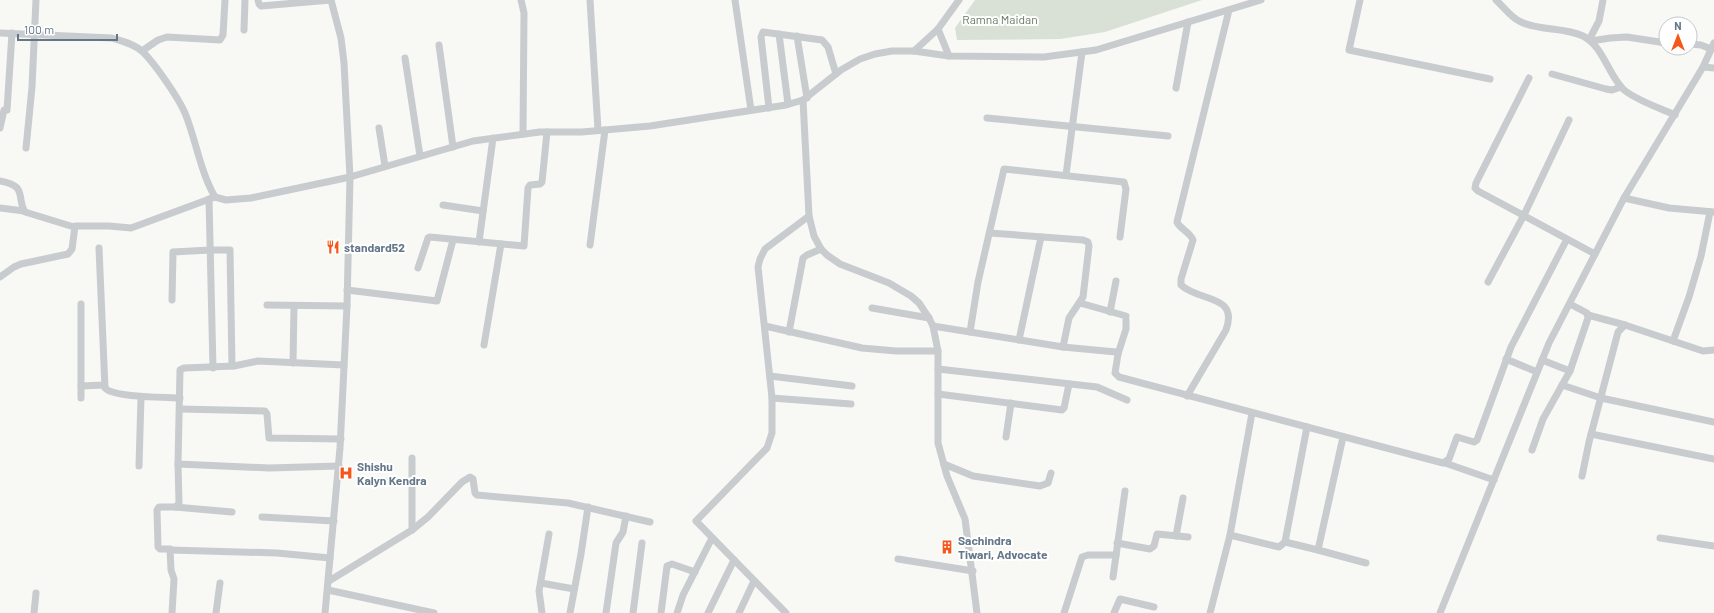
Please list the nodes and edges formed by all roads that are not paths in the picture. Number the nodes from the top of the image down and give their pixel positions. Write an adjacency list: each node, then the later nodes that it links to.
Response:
1 (36, 0): 20 (street)
2 (225, 0): 28 (street)
3 (245, 0): 17 (street)
4 (258, 0): 5 (street)
5 (331, 0): 61 (street)
6 (522, 0): 53 (street)
7 (590, 0): 51 (street)
8 (735, 0): 44 (street)
9 (959, 0): 16 (street)
10 (1261, 0): 14 (street)
11 (1360, 0): 38 (street)
12 (1496, 0): 23 (street)
13 (1603, 0): 23 (street)
14 (1229, 10): 15 (street); 129 (street)
15 (1188, 22): 30 (street); 40 (street)
16 (938, 28): 29 (street); 31 (street)
17 (244, 30)
18 (0, 33): 19 (street)
19 (12, 33): 20 (street); 49 (street)
20 (34, 34): 28 (street); 57 (street)
21 (779, 34): 22 (street); 42 (street); 43 (street)
22 (797, 36): 35 (street); 41 (street)
23 (1590, 41): 24 (street); 39 (street)
24 (1658, 42)
25 (439, 45): 56 (street)
26 (1698, 45): 27 (street)
27 (1712, 46): 33 (street)
28 (142, 51): 63 (street)
29 (914, 51): 31 (street); 35 (street)
30 (1082, 52): 31 (street); 48 (street)
31 (949, 56)
32 (405, 58): 58 (street)
33 (1702, 67): 34 (street); 45 (street)
34 (1714, 68)
35 (836, 74): 41 (street)
36 (1552, 74): 39 (street)
37 (1529, 78): 70 (street)
38 (1490, 79)
39 (1622, 87): 45 (street)
40 (1176, 88)
41 (805, 99): 42 (street); 71 (street)
42 (788, 104): 43 (street)
43 (769, 108): 44 (street)
44 (751, 110): 51 (street)
45 (1675, 115): 64 (street)
46 (987, 118): 48 (street)
47 (1569, 120): 70 (street)
48 (1072, 126): 54 (street); 60 (street)
49 (0, 128)
50 (380, 128): 59 (street)
51 (602, 130): 52 (street); 80 (street)
52 (547, 132): 53 (street); 79 (street)
53 (523, 134): 55 (street)
54 (1168, 136)
55 (493, 138): 56 (street); 68 (street)
56 (453, 147): 58 (street)
57 (26, 148)
58 (420, 156): 59 (street)
59 (385, 166): 61 (street)
60 (1066, 175): 73 (street); 75 (street)
61 (350, 177): 63 (street); 89 (street)
62 (0, 181): 67 (street)
63 (212, 198): 72 (street); 83 (street)
64 (1624, 198): 69 (street); 84 (street)
65 (443, 205): 68 (street)
66 (0, 208): 67 (street)
67 (24, 211): 72 (street)
68 (483, 211): 78 (street)
69 (1712, 212): 107 (street)
70 (1524, 215): 76 (street); 88 (street)
71 (809, 216): 82 (street); 102 (street)
72 (74, 227): 86 (street)
73 (990, 233): 74 (street); 105 (street)
74 (1041, 237): 91 (street); 106 (street)
75 (1120, 237)
76 (1567, 239): 84 (street); 113 (street)
77 (453, 240): 78 (street); 85 (street); 89 (street)
78 (480, 242): 79 (street)
79 (501, 244): 108 (street)
80 (590, 245)
81 (99, 248): 124 (street)
82 (821, 249): 100 (street); 104 (street)
83 (210, 250): 90 (street); 117 (street); 118 (street)
84 (1595, 254): 93 (street)
85 (418, 268)
86 (0, 277)
87 (1116, 281): 98 (street)
88 (1488, 282)
89 (347, 290): 96 (street)
90 (172, 300)
91 (1080, 303): 98 (street); 109 (street)
92 (81, 304): 126 (street)
93 (1570, 304): 99 (street); 114 (street)
94 (266, 306): 95 (street)
95 (294, 306): 96 (street); 115 (street)
96 (347, 306): 116 (street)
97 (872, 308): 100 (street)
98 (1110, 312): 112 (street)
99 (1588, 315): 101 (street); 120 (street)
100 (929, 318): 103 (street)
101 (1625, 325): 107 (street); 134 (street)
102 (765, 326): 104 (street); 122 (street)
103 (932, 326): 105 (street); 111 (street)
104 (789, 332): 111 (street)
105 (970, 332): 106 (street)
106 (1019, 340): 109 (street)
107 (1672, 341): 110 (street)
108 (484, 345)
109 (1063, 347): 112 (street)
110 (1714, 350)
111 (938, 352): 119 (street)
112 (1118, 354): 129 (street)
113 (1506, 359): 121 (street); 149 (street)
114 (1542, 360): 120 (street); 121 (street)
115 (293, 363): 116 (street); 117 (street)
116 (344, 365): 145 (street)
117 (232, 366): 118 (street)
118 (213, 368): 132 (street)
119 (938, 369): 123 (street); 128 (street)
120 (1570, 370): 125 (street)
121 (1537, 372): 156 (street)
122 (770, 376): 127 (street); 133 (street)
123 (1069, 384): 135 (street); 136 (street)
124 (104, 385): 126 (street); 130 (street)
125 (1562, 385): 134 (street); 146 (street)
126 (81, 386): 131 (street)
127 (852, 386)
128 (938, 394): 136 (street); 151 (street)
129 (1188, 396): 139 (street)
130 (141, 397): 132 (street); 152 (street)
131 (81, 398)
132 (180, 398): 138 (street)
133 (772, 398): 137 (street); 173 (street)
134 (1601, 398): 140 (street); 142 (street)
135 (1127, 400)
136 (1011, 403): 143 (street)
137 (851, 404)
138 (180, 409): 145 (street); 150 (street)
139 (1252, 413): 141 (street); 170 (street)
140 (1714, 422)
141 (1307, 427): 144 (street); 175 (street)
142 (1592, 434): 148 (street); 155 (street)
143 (1006, 437)
144 (1343, 437): 149 (street); 180 (street)
145 (341, 439): 153 (street)
146 (1532, 450)
147 (412, 458): 158 (street)
148 (1714, 458)
149 (1445, 463): 156 (street)
150 (178, 464): 153 (street); 161 (street)
151 (944, 464): 154 (street); 186 (street)
152 (139, 466)
153 (338, 466): 166 (street)
154 (1051, 473)
155 (1582, 476)
156 (1494, 480): 216 (street)
157 (379, 481): 158 (street)
158 (412, 482): 168 (street)
159 (1125, 491): 177 (street)
160 (1183, 498): 171 (street)
161 (175, 507): 163 (street); 179 (street)
162 (588, 507): 164 (street); 168 (street); 193 (street)
163 (232, 512)
164 (626, 516): 167 (street); 205 (street)
165 (262, 517): 166 (street)
166 (334, 521): 182 (street)
167 (650, 522)
168 (412, 530): 189 (street)
169 (550, 534): 192 (street)
170 (1230, 535): 175 (street); 215 (street)
171 (1176, 536): 172 (street); 177 (street)
172 (1188, 537)
173 (712, 538): 184 (street); 187 (street)
174 (1660, 538): 178 (street)
175 (1285, 542): 180 (street)
176 (642, 543): 206 (street)
177 (1117, 543): 181 (street)
178 (1714, 546)
179 (170, 550): 182 (street); 199 (street)
180 (1318, 550): 185 (street)
181 (1116, 555): 188 (street); 213 (street)
182 (330, 558): 189 (street)
183 (898, 559): 186 (street)
184 (734, 560): 190 (street); 209 (street)
185 (1366, 563)
186 (973, 571): 212 (street)
187 (695, 572): 207 (street); 208 (street)
188 (1113, 577)
189 (328, 581): 194 (street)
190 (754, 581): 210 (street); 211 (street)
191 (220, 583): 200 (street)
192 (541, 583): 193 (street); 203 (street)
193 (574, 589): 204 (street)
194 (328, 590): 197 (street); 201 (street)
195 (36, 593): 198 (street)
196 (1154, 607): 214 (street)
197 (405, 610): 202 (street)
198 (34, 613)
199 (172, 613)
200 (216, 613)
201 (325, 613)
202 (432, 613)
203 (542, 613)
204 (570, 613)
205 (606, 613)
206 (633, 613)
207 (661, 613)
208 (677, 613)
209 (708, 613)
210 (739, 613)
211 (786, 613)
212 (977, 613)
213 (1064, 613)
214 (1114, 613)
215 (1210, 613)
216 (1440, 613)

